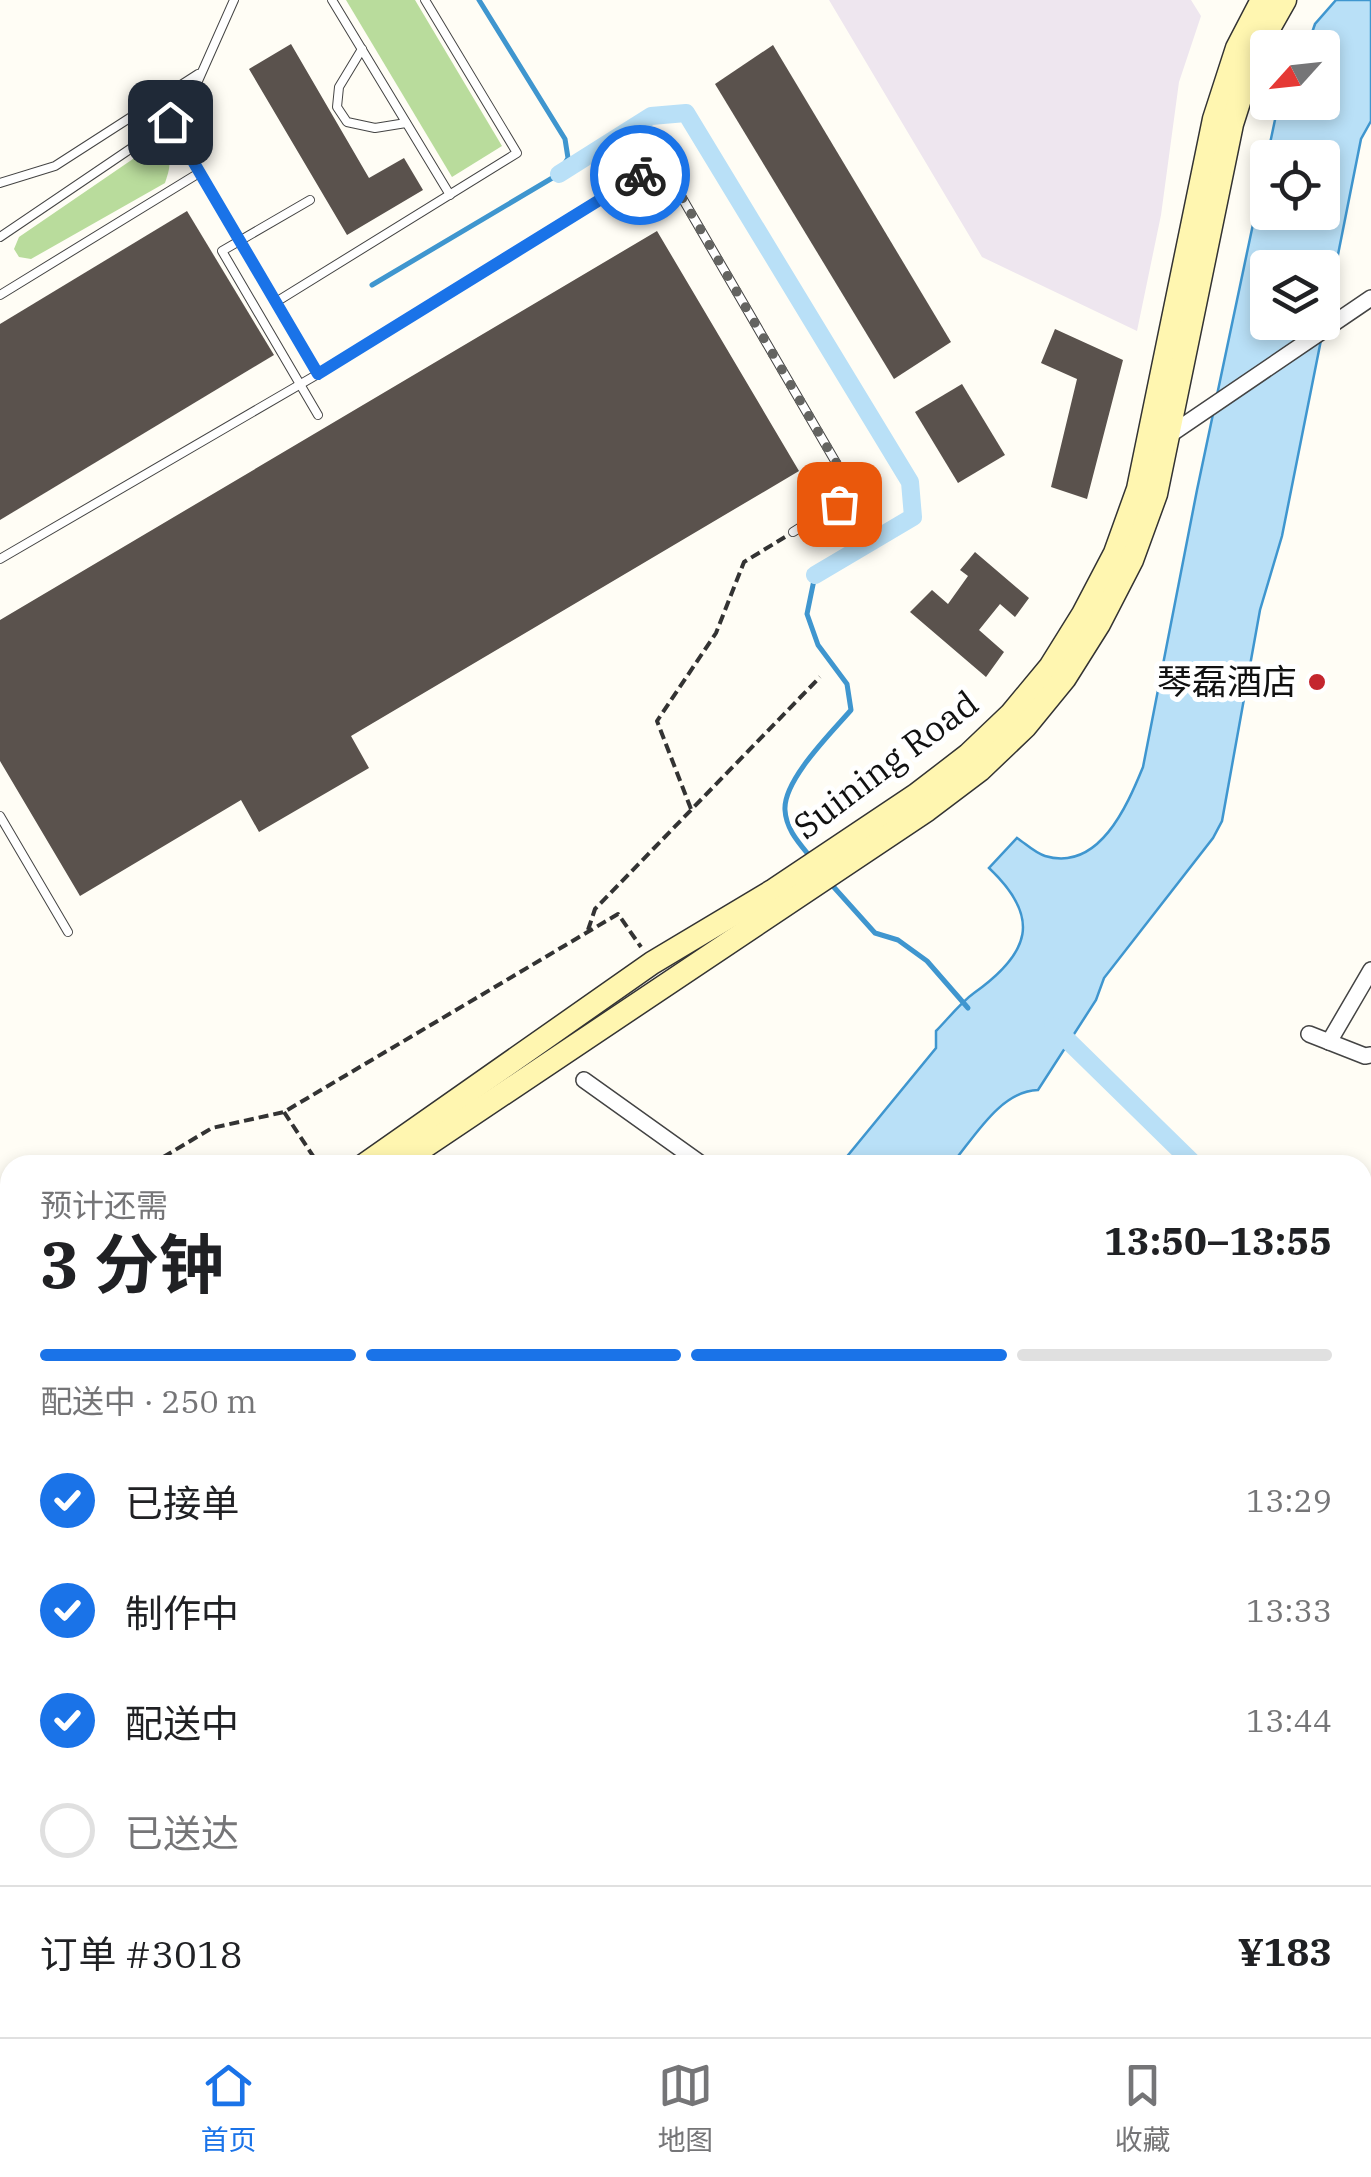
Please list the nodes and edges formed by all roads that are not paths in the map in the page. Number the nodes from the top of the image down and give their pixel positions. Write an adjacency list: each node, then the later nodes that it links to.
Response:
1 (234, 0): 7 (lane)
2 (332, 0): 6 (lane)
3 (425, 0): 12 (lane)
4 (1262, 0): 23 (main road, Suining Road)
5 (1285, 0): 22 (main road, Suining Road)
6 (362, 49): 9 (lane); 9 (lane)
7 (201, 72): 8 (lane); 11 (lane)
8 (170, 122): 10 (lane); 14 (lane)
9 (406, 123): 12 (lane)
10 (200, 173): 15 (lane); 16 (lane)
11 (0, 183)
12 (450, 194): 18 (lane)
13 (310, 200): 15 (lane)
14 (0, 236)
15 (239, 240): 18 (lane); 20 (lane)
16 (0, 294)
17 (1366, 301): 22 (street)
18 (276, 302): 19 (lane)
19 (318, 374): 20 (lane); 24 (lane)
20 (300, 385): 21 (lane); 25 (lane)
21 (318, 415)
22 (1167, 437): 23 (street); 27 (main road, Suining Road)
23 (1146, 451): 27 (main road, Suining Road)
24 (793, 532)
25 (0, 559)
26 (0, 816): 29 (lane)
27 (822, 869): 28 (main road, Suining Road)
28 (781, 897): 35 (main road, Suining Road); 36 (main road, Suining Road)
29 (68, 932)
30 (1371, 970): 32 (street)
31 (1308, 1034): 32 (street)
32 (1330, 1042): 33 (street)
33 (1371, 1055)
34 (584, 1080): 37 (street)
35 (378, 1155)
36 (411, 1155)
37 (690, 1155)

